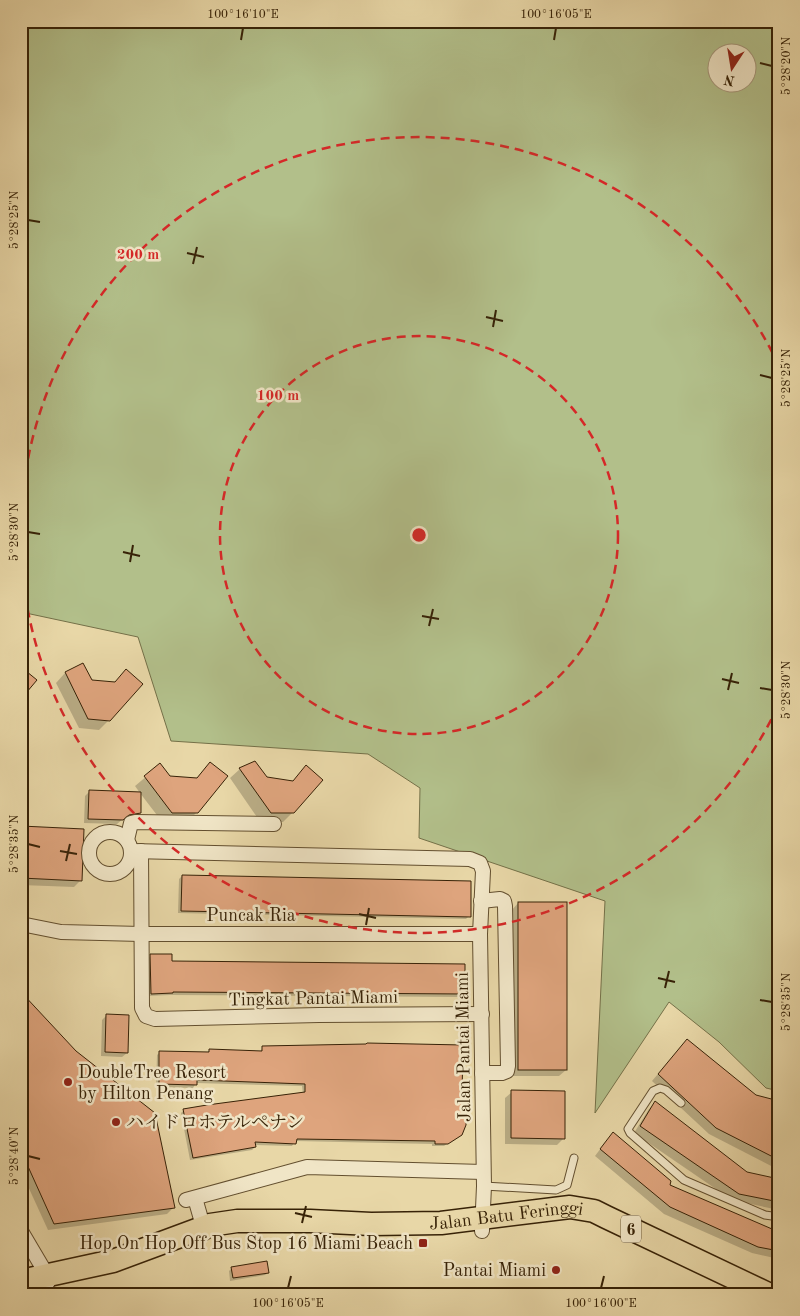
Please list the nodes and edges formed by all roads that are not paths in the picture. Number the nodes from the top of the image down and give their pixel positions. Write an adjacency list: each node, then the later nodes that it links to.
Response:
1 (274, 824): 2 (street)
2 (133, 847): 3 (street, Jalan Pantai Miami); 5 (street)
3 (481, 900): 6 (street, Jalan Pantai Miami); 8 (street)
4 (21, 924): 5 (street, Puncak Ria)
5 (141, 934): 6 (street, Puncak Ria); 7 (street, Tingkat Pantai Miami)
6 (480, 934): 7 (street, Jalan Pantai Miami)
7 (482, 1014): 8 (street, Jalan Pantai Miami)
8 (482, 1073): 11 (street, Jalan Pantai Miami)
9 (681, 1103): 12 (lane)
10 (574, 1158): 11 (lane)
11 (484, 1179): 13 (street, Jalan Pantai Miami); 15 (street)
12 (779, 1217)
13 (482, 1224): 15 (main road, Jalan Batu Feringgi / 6); 19 (main road, Jalan Batu Feringgi / 6); 20 (main road, Jalan Batu Feringgi / 6)
14 (21, 1231): 16 (street)
15 (205, 1231): 16 (main road, Jalan Batu Feringgi / 6)
16 (48, 1279): 17 (main road, Jalan Batu Feringgi / 6); 18 (main road, Jalan Batu Feringgi / 6)
17 (21, 1281)
18 (21, 1289)
19 (751, 1295)
20 (770, 1295)

